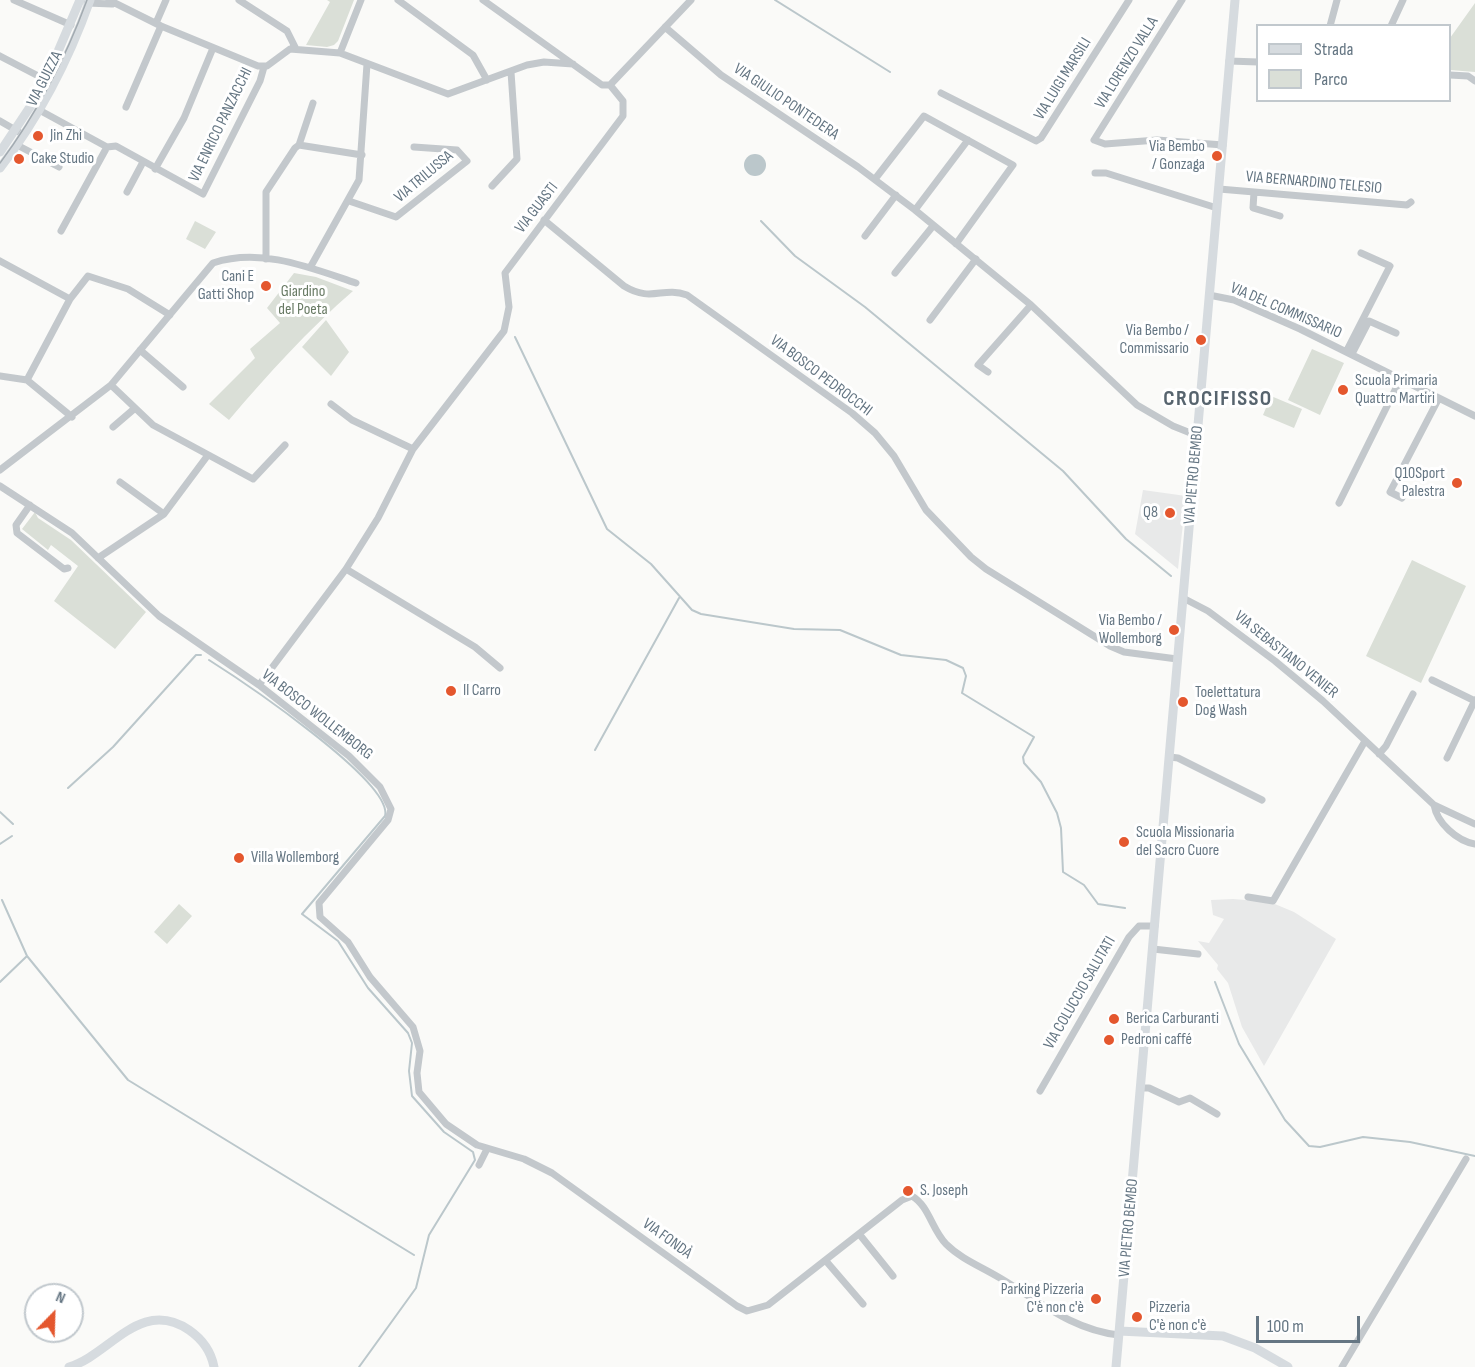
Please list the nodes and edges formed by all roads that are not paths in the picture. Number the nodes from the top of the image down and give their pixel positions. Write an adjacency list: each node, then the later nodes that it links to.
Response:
1 (14, 0): 18 (street)
2 (166, 0): 15 (street)
3 (239, 0): 20 (street)
4 (361, 0): 24 (street)
5 (398, 0): 34 (street)
6 (483, 0): 29 (street)
7 (1129, 0): 37 (street, VIA LUIGI MARSILI)
8 (1182, 0): 46 (street, VIA LORENZO VALLA)
9 (1235, 0): 26 (main road, VIA PIETRO BEMBO)
10 (1337, 0): 16 (street)
11 (1403, 0): 17 (street)
12 (86, 1): 14 (street); 18 (main road, VIA GUIZZA); 40 (main road, VIA GUIZZA)
13 (688, 1): 19 (street)
14 (111, 2): 15 (street)
15 (159, 24): 21 (street); 39 (street)
16 (1331, 24)
17 (1392, 24)
18 (71, 25): 33 (main road, VIA GUIZZA)
19 (665, 27): 36 (street); 56 (street, VIA GIULIO PONTEDERA)
20 (290, 34): 22 (street); 23 (street)
21 (213, 48): 30 (street); 54 (street)
22 (297, 49): 23 (street); 24 (street)
23 (284, 52): 30 (street)
24 (340, 53): 28 (street)
25 (0, 56): 33 (street)
26 (1229, 61): 27 (street); 46 (main road, VIA PIETRO BEMBO)
27 (1256, 62)
28 (367, 64): 34 (street); 50 (street)
29 (573, 64): 31 (street); 36 (street)
30 (264, 67): 54 (street, VIA ENRICO PANZACCHI)
31 (511, 72): 34 (street); 57 (street)
32 (1451, 75): 35 (street)
33 (46, 80): 42 (main road, VIA GUIZZA)
34 (487, 80)
35 (1475, 81)
36 (610, 85): 67 (street, VIA GUASTI)
37 (941, 93)
38 (313, 103): 45 (street)
39 (126, 107)
40 (40, 111): 42 (main road, VIA GUIZZA); 47 (street)
41 (0, 121): 42 (street)
42 (20, 133): 44 (main road, VIA GUIZZA); 49 (main road, VIA GUIZZA)
43 (968, 140): 56 (street); 65 (street); 71 (street)
44 (17, 145): 52 (street); 53 (main road, VIA GUIZZA)
45 (299, 145): 50 (street); 73 (street)
46 (1223, 145): 58 (main road, VIA PIETRO BEMBO)
47 (107, 147): 51 (street); 69 (street)
48 (414, 147): 62 (street, VIA TRILUSSA)
49 (0, 152)
50 (362, 155): 62 (street)
51 (143, 162): 54 (street); 59 (street)
52 (59, 167)
53 (0, 168)
54 (155, 169)
55 (1095, 173): 64 (street)
56 (875, 179): 61 (street, VIA GIULIO PONTEDERA)
57 (492, 186)
58 (1219, 189): 60 (street, VIA BERNARDINO TELESIO); 64 (main road, VIA PIETRO BEMBO)
59 (127, 192)
60 (1254, 192): 63 (street, VIA BERNARDINO TELESIO); 66 (street)
61 (896, 195): 65 (street, VIA GIULIO PONTEDERA); 70 (street)
62 (349, 201): 76 (street)
63 (1409, 203)
64 (1217, 208): 79 (main road, VIA PIETRO BEMBO)
65 (915, 210): 68 (street, VIA GIULIO PONTEDERA)
66 (1280, 216)
67 (544, 220): 101 (street, VIA GUASTI); 114 (street, VIA BOSCO PEDROCCHI)
68 (933, 226): 71 (street, VIA GIULIO PONTEDERA); 77 (street)
69 (62, 231)
70 (865, 236)
71 (956, 244): 74 (street, VIA GIULIO PONTEDERA)
72 (1361, 253): 86 (street)
73 (266, 259): 76 (street); 82 (street)
74 (976, 260): 81 (street, VIA GIULIO PONTEDERA); 83 (street)
75 (0, 261): 80 (street)
76 (311, 266): 78 (street)
77 (895, 273)
78 (356, 283)
79 (1209, 296): 86 (street, VIA DEL COMMISSARIO); 99 (main road, VIA PIETRO BEMBO)
80 (70, 299): 82 (street); 90 (street)
81 (1030, 305): 87 (street); 99 (street, VIA GIULIO PONTEDERA)
82 (170, 315): 85 (street)
83 (930, 320)
84 (1396, 333): 86 (street, VIA DEL COMMISSARIO)
85 (140, 350): 91 (street); 92 (street)
86 (1349, 353): 89 (street, VIA DEL COMMISSARIO)
87 (988, 372)
88 (0, 376): 90 (street)
89 (1401, 378): 93 (street, VIA DEL COMMISSARIO); 107 (street)
90 (27, 380): 97 (street)
91 (111, 385): 95 (street); 97 (street)
92 (183, 387)
93 (1439, 398): 96 (street, VIA DEL COMMISSARIO); 106 (street)
94 (331, 404): 101 (street)
95 (134, 409): 98 (street); 102 (street)
96 (1475, 416)
97 (72, 417): 103 (street)
98 (113, 427)
99 (1198, 436): 113 (main road, VIA PIETRO BEMBO)
100 (285, 445): 102 (street)
101 (413, 449): 112 (street, VIA GUASTI)
102 (208, 455): 109 (street)
103 (0, 470)
104 (120, 482): 109 (street)
105 (0, 486): 108 (street, VIA BOSCO WOLLEMBORG)
106 (1402, 498)
107 (1340, 502)
108 (30, 505): 110 (street, VIA BOSCO WOLLEMBORG); 111 (street)
109 (164, 514): 110 (street)
110 (98, 558): 117 (street, VIA BOSCO WOLLEMBORG)
111 (69, 568)
112 (346, 569): 115 (street); 117 (street, VIA GUASTI)
113 (1183, 598): 114 (main road, VIA PIETRO BEMBO); 120 (street, VIA SEBASTIANO VENIER)
114 (1177, 659): 122 (main road, VIA PIETRO BEMBO)
115 (500, 668)
116 (1432, 680): 119 (street)
117 (260, 685): 135 (street, VIA BOSCO WOLLEMBORG)
118 (1413, 694): 121 (street)
119 (1475, 700): 123 (street)
120 (1365, 741): 121 (street, VIA SEBASTIANO VENIER); 128 (street)
121 (1379, 754): 125 (street, VIA SEBASTIANO VENIER)
122 (1170, 757): 124 (street); 129 (main road, VIA PIETRO BEMBO)
123 (1447, 758)
124 (1262, 800)
125 (1434, 805): 126 (street, VIA SEBASTIANO VENIER); 127 (street, VIA SEBASTIANO VENIER)
126 (1475, 825)
127 (1475, 844)
128 (1248, 897)
129 (1155, 926): 130 (main road, VIA PIETRO BEMBO); 133 (street, VIA COLUCCIO SALUTATI)
130 (1153, 949): 131 (street); 132 (main road, VIA PIETRO BEMBO)
131 (1198, 954)
132 (1142, 1088): 134 (street); 142 (main road, VIA PIETRO BEMBO)
133 (1040, 1090)
134 (1217, 1114)
135 (487, 1149): 137 (street); 139 (street, VIA FONDÀ)
136 (1466, 1159): 147 (street)
137 (478, 1165)
138 (860, 1235): 139 (street, VIA FONDÀ); 140 (street); 142 (street, VIA FONDÀ)
139 (826, 1261): 141 (street)
140 (893, 1276)
141 (863, 1304)
142 (1119, 1333): 145 (main road, VIA PIETRO BEMBO); 146 (main road)
143 (69, 1367): 144 (main road)
144 (214, 1367)
145 (1116, 1367)
146 (1288, 1367)
147 (1342, 1367)

